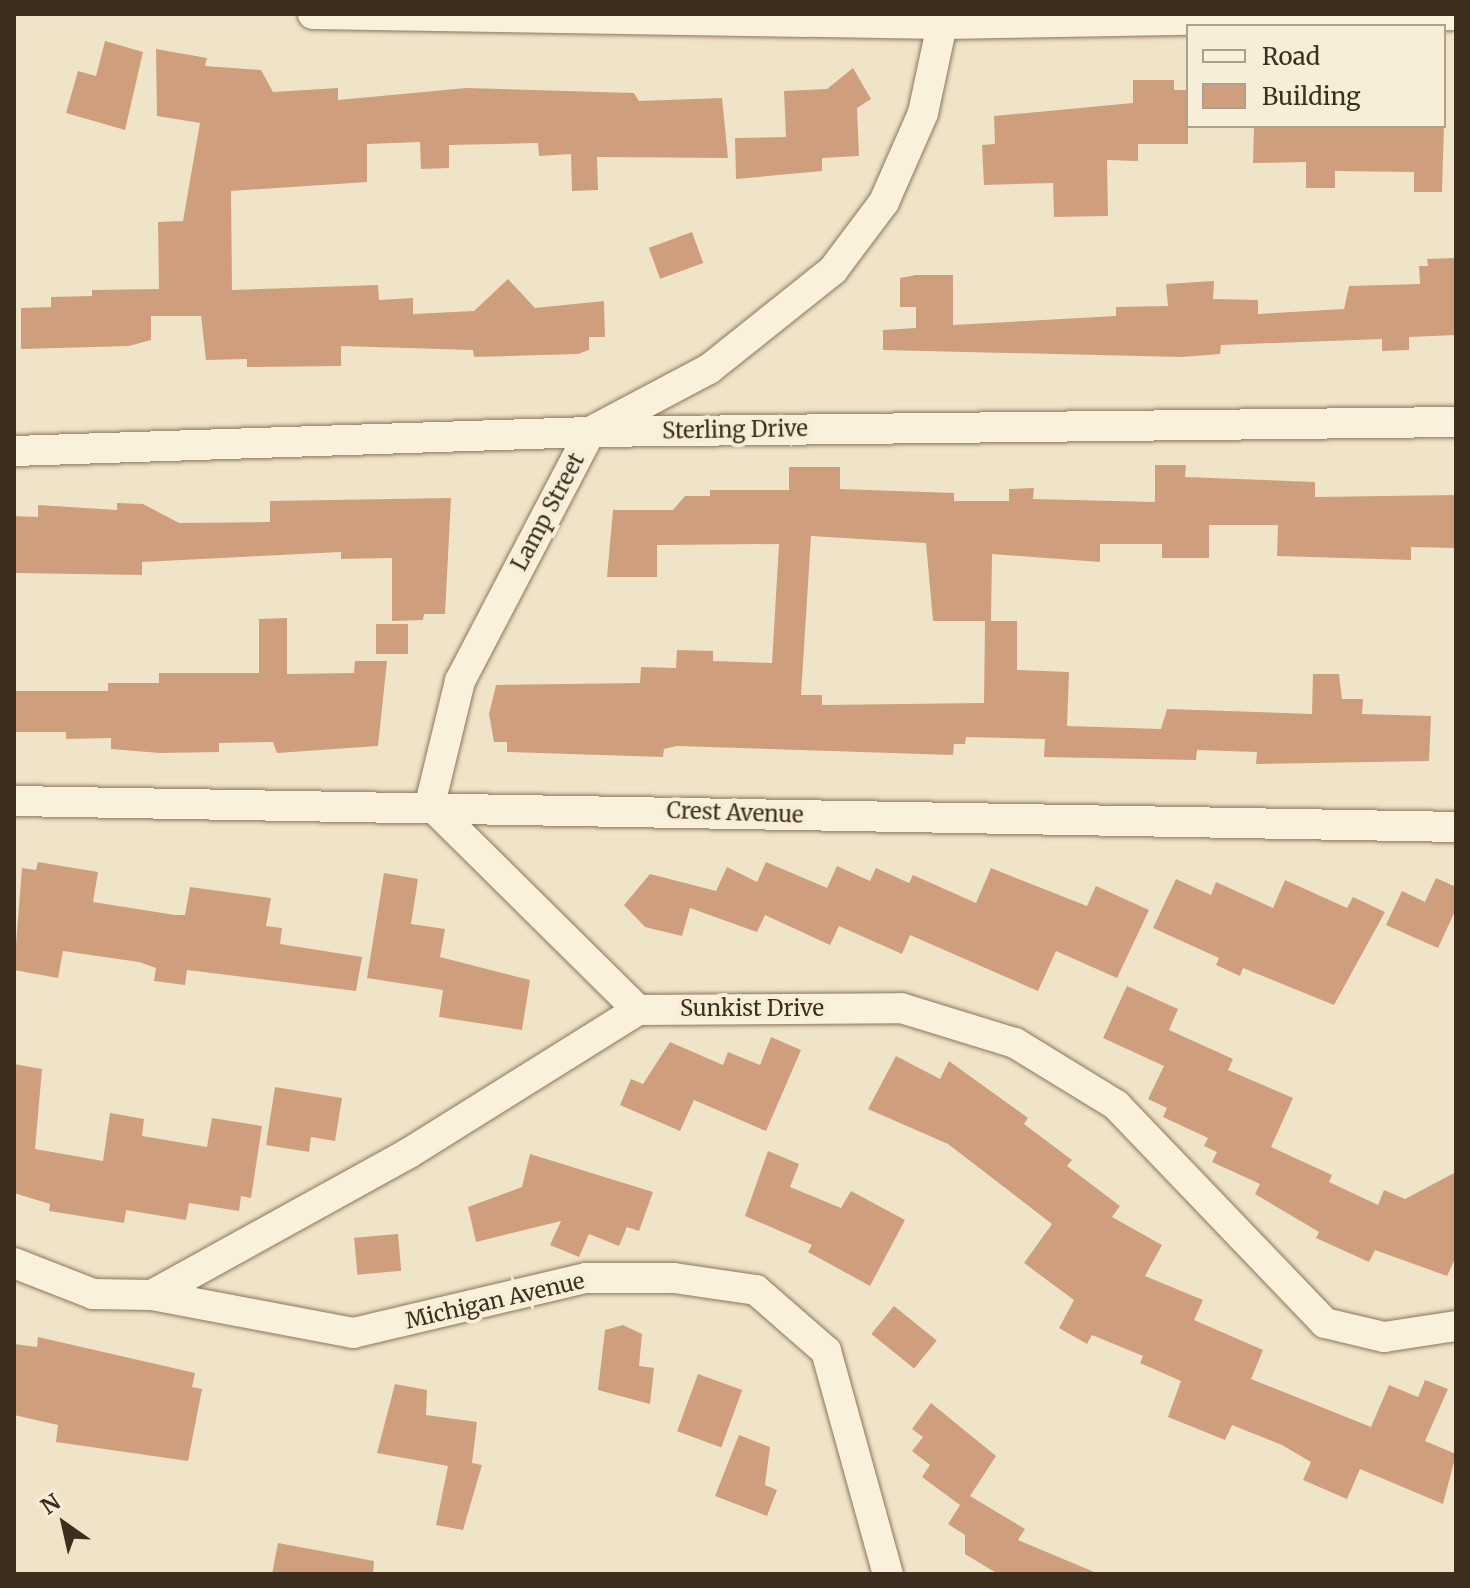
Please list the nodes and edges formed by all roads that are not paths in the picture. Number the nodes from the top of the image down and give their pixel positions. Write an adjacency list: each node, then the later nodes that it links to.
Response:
1 (313, 14): 3 (street)
2 (1456, 15): 3 (street)
3 (942, 24): 5 (street, Lamp Street)
4 (1456, 422): 5 (street, Sterling Drive)
5 (590, 432): 6 (street, Sterling Drive); 8 (street, Lamp Street)
6 (14, 451)
7 (14, 801): 8 (street, Crest Avenue)
8 (430, 804): 9 (street, Crest Avenue); 10 (street)
9 (1456, 827)
10 (638, 1010): 12 (street); 13 (street, Sunkist Drive)
11 (14, 1263): 12 (street)
12 (152, 1295): 14 (street, Michigan Avenue)
13 (1456, 1326)
14 (888, 1574)

